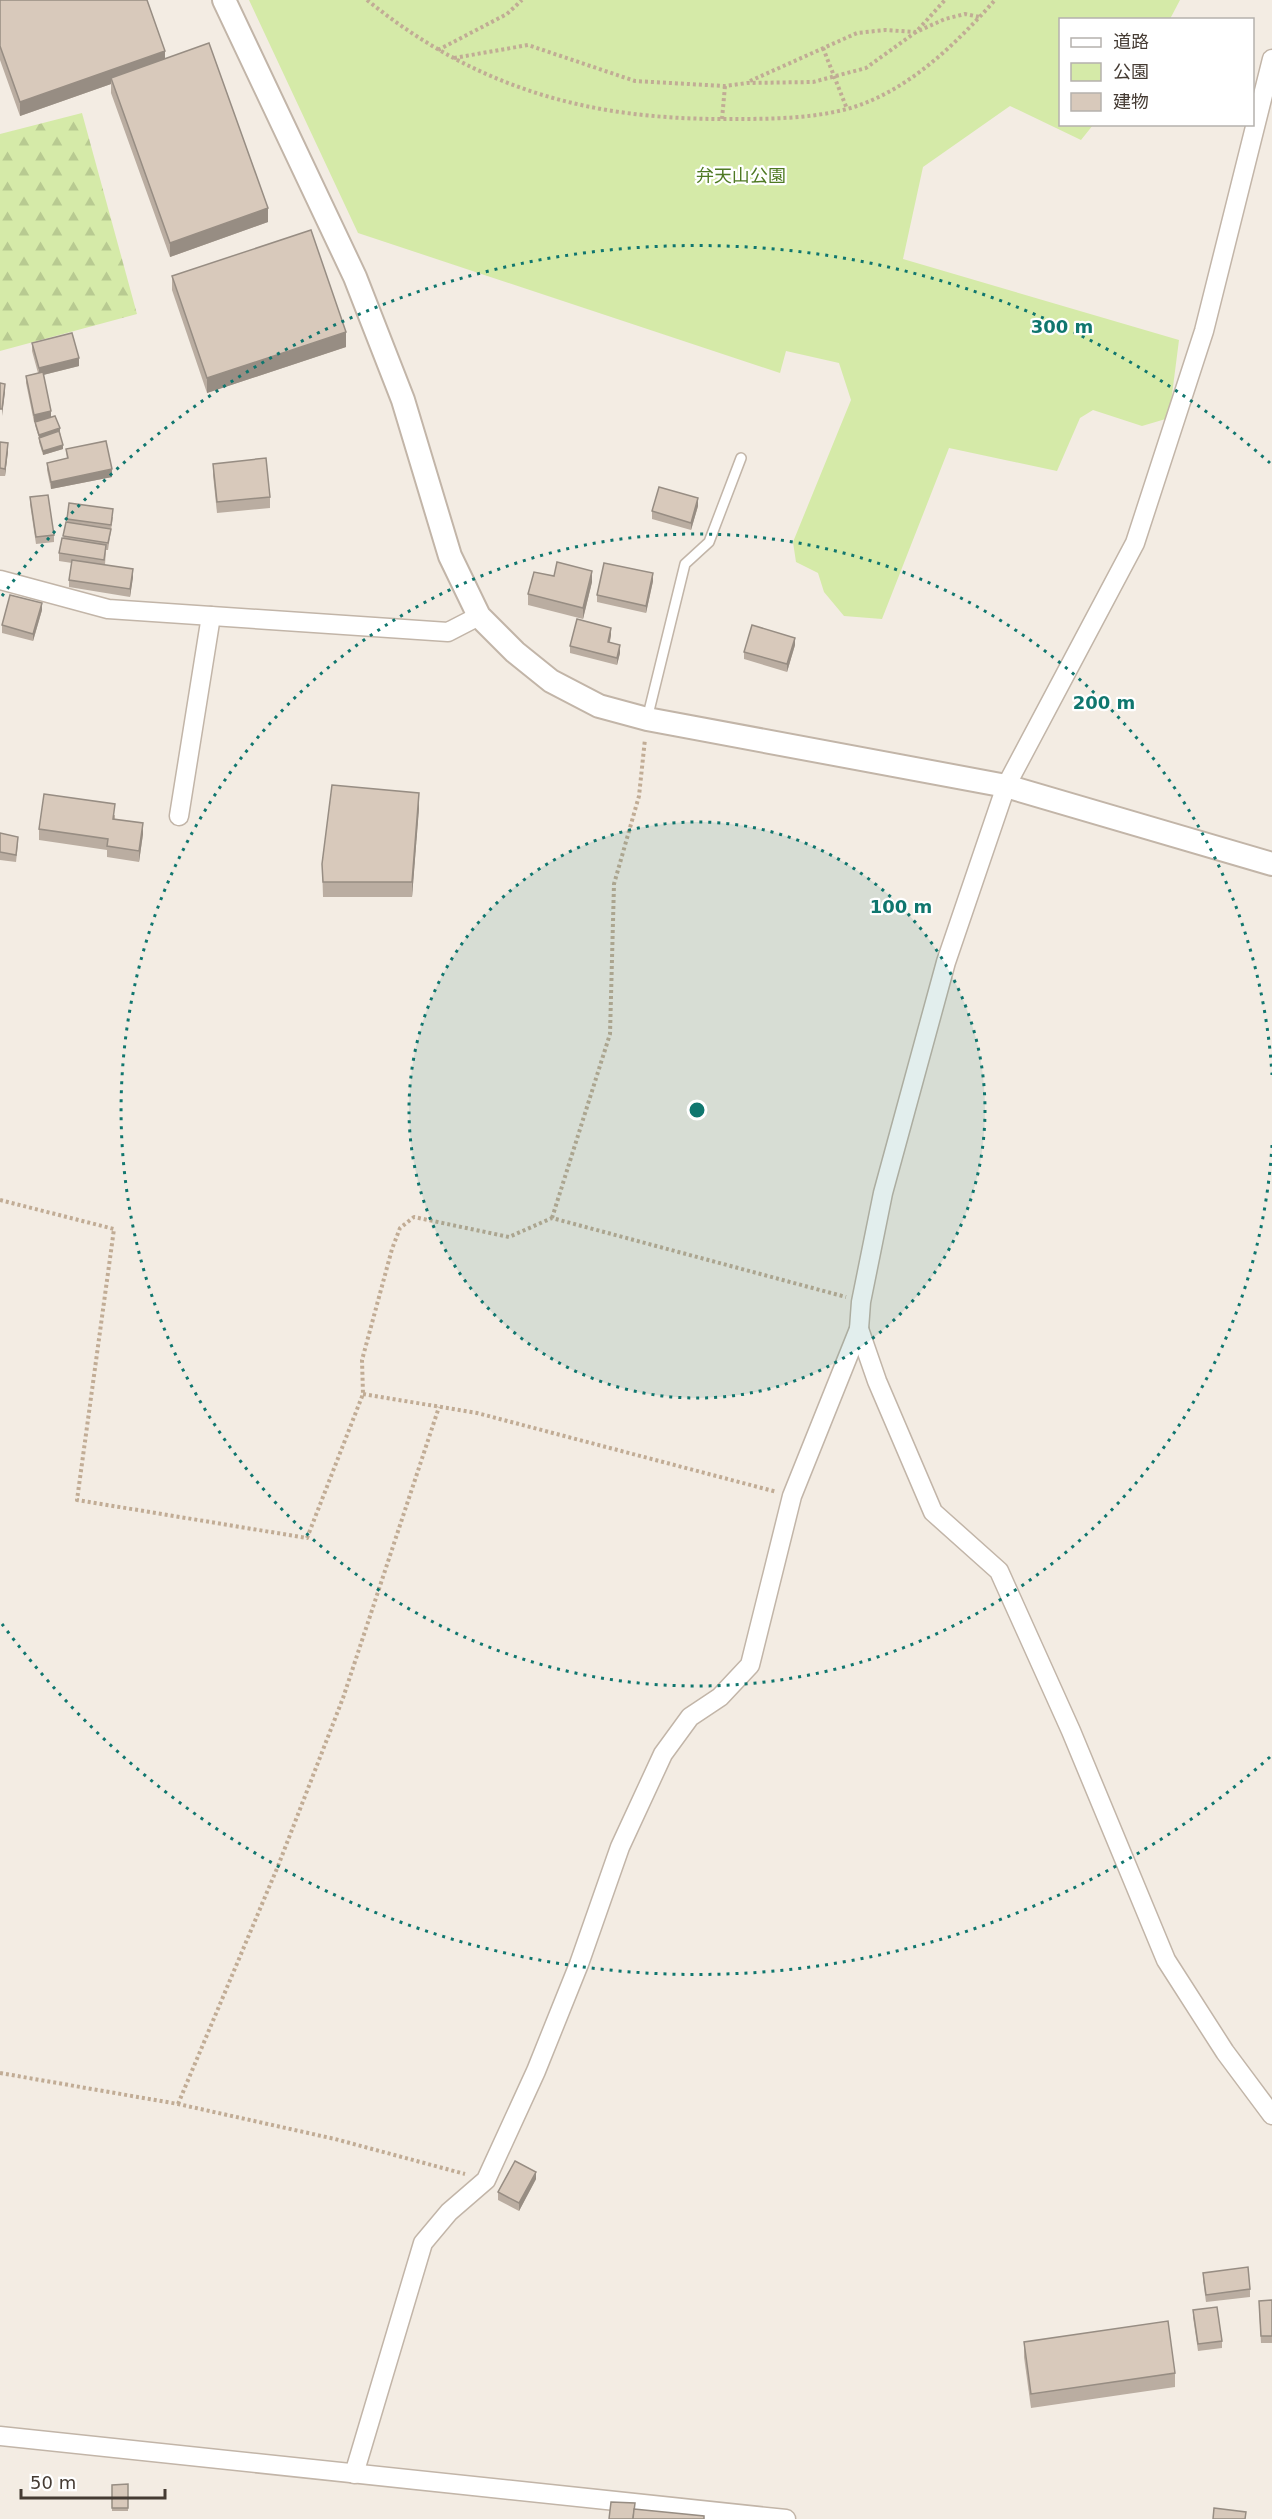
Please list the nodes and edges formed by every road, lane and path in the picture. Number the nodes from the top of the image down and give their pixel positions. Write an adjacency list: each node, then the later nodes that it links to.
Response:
1 (225, 0): 20 (street)
2 (367, 0): 9 (path)
3 (522, 0): 9 (path)
4 (945, 0): 7 (path)
5 (995, 0): 6 (path)
6 (980, 17): 7 (path); 15 (path)
7 (916, 32): 8 (path); 12 (path)
8 (824, 48): 12 (path); 13 (path)
9 (438, 50): 10 (path)
10 (454, 58): 14 (path); 16 (path)
11 (1272, 59): 22 (street)
12 (835, 78): 13 (path); 15 (path)
13 (747, 83): 14 (path)
14 (725, 86): 16 (path)
15 (847, 109): 16 (path)
16 (722, 119)
17 (741, 458): 21 (lane)
18 (0, 580): 19 (street)
19 (211, 616): 20 (street); 23 (street)
20 (479, 616): 21 (street)
21 (647, 719): 22 (street); 26 (path)
22 (1006, 786): 24 (street); 27 (street)
23 (179, 816)
24 (1272, 864)
25 (0, 1200): 29 (path)
26 (552, 1218): 27 (path); 29 (path)
27 (861, 1302): 28 (street)
28 (859, 1329): 31 (street); 34 (street)
29 (363, 1394): 30 (path)
30 (439, 1407): 31 (path); 33 (path)
31 (792, 1496): 35 (street)
32 (0, 2073): 33 (path)
33 (178, 2104): 35 (path)
34 (1272, 2115)
35 (486, 2180): 37 (street)
36 (0, 2436): 37 (street)
37 (354, 2474): 38 (street)
38 (786, 2519)

